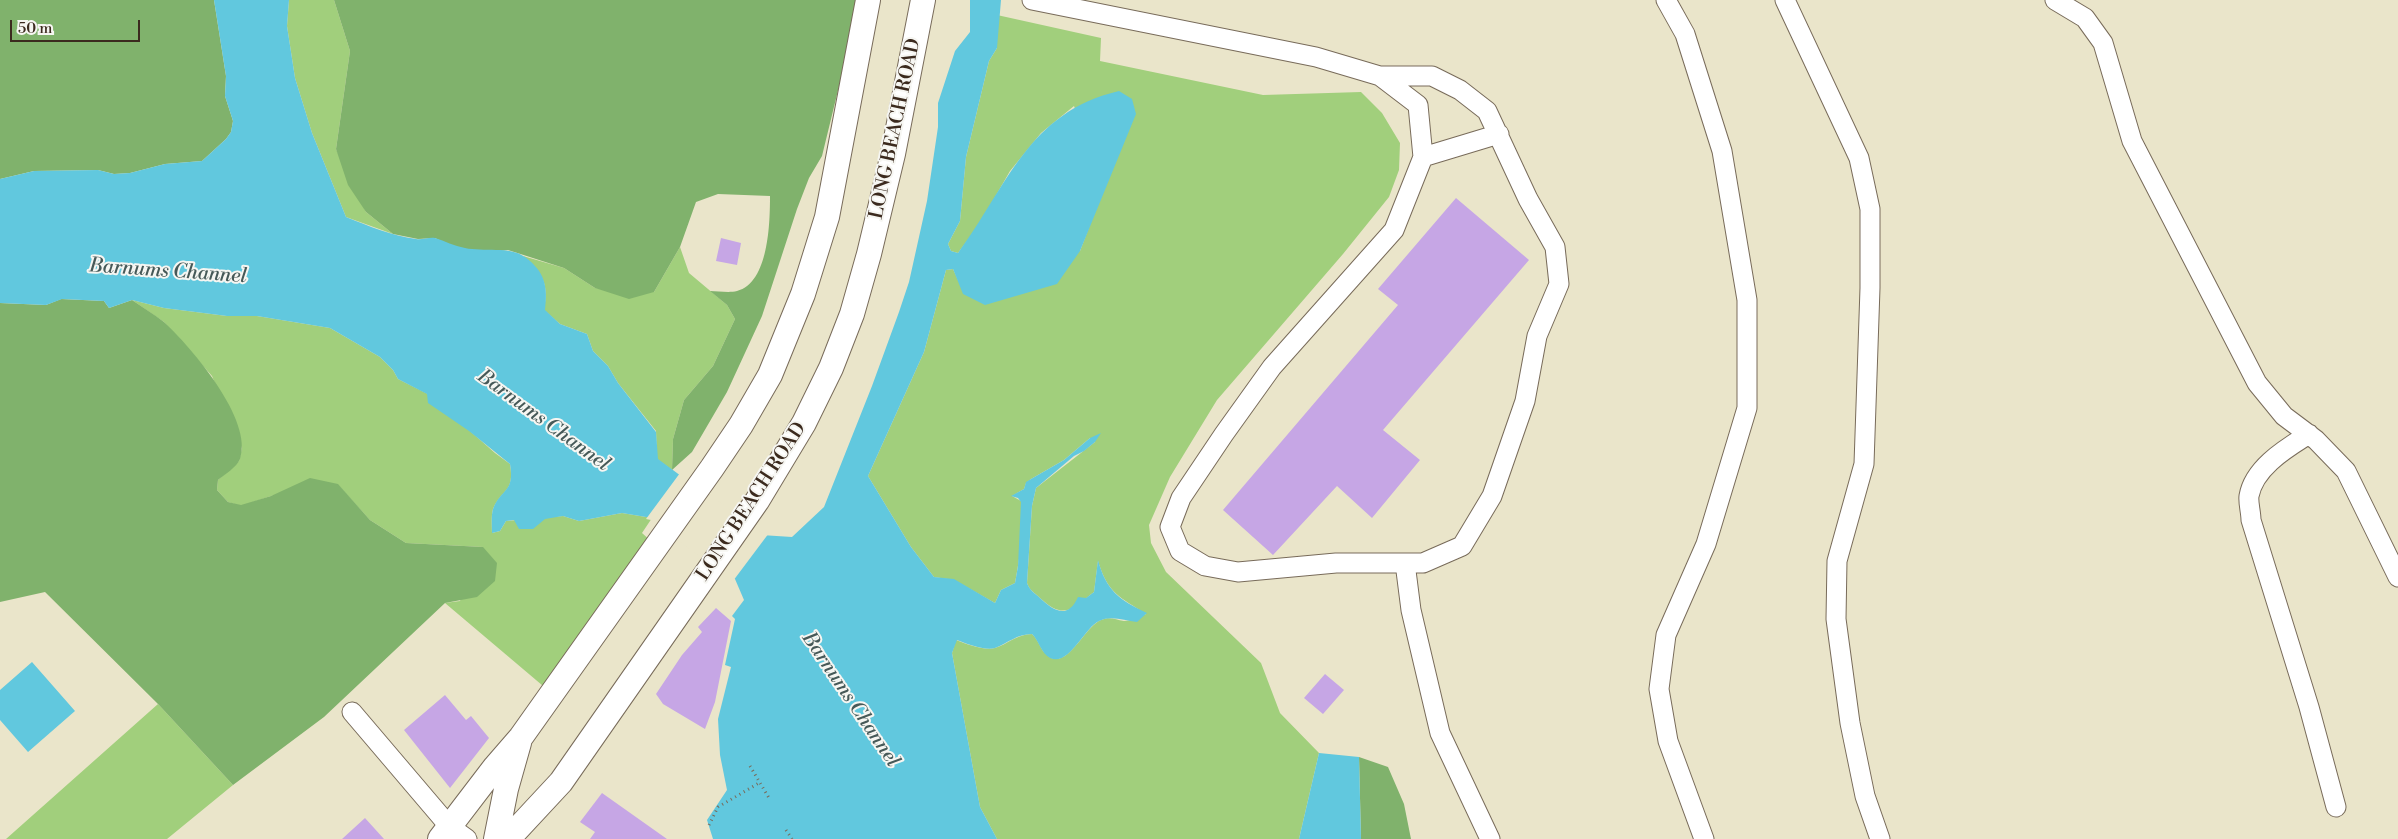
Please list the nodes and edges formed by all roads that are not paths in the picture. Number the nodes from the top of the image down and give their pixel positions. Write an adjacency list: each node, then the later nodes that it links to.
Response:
1 (868, 0): 15 (main road)
2 (922, 0): 19 (main road, LONG BEACH ROAD)
3 (1032, 0): 7 (street)
4 (1666, 0): 21 (street)
5 (1785, 0): 22 (street)
6 (2055, 0): 11 (street)
7 (1074, 4): 8 (street)
8 (1380, 76): 9 (street); 10 (street)
9 (1499, 134): 10 (street); 12 (street)
10 (1423, 158): 12 (street)
11 (2309, 434): 13 (street); 16 (street)
12 (1406, 563): 20 (street)
13 (2398, 577)
14 (352, 712): 17 (street)
15 (521, 737): 17 (main road); 18 (main road)
16 (2336, 808)
17 (452, 835)
18 (496, 839)
19 (508, 839)
20 (1490, 839)
21 (1704, 839)
22 (1880, 839)

